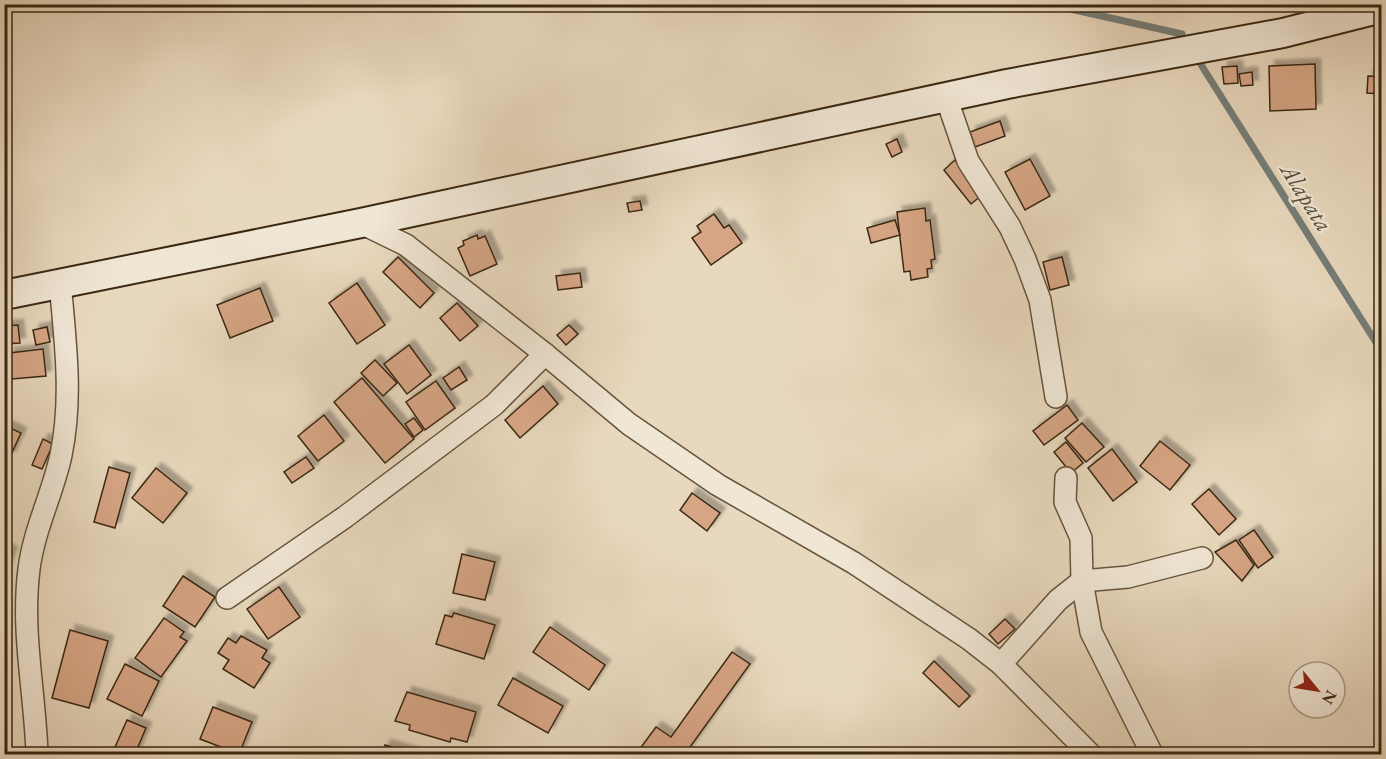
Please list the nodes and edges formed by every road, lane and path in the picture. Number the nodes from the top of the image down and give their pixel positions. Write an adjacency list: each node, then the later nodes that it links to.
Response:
1 (1382, 8): 2 (main road)
2 (946, 97): 3 (main road); 9 (street)
3 (401, 213): 4 (main road); 5 (street)
4 (361, 223): 5 (street); 6 (main road)
5 (406, 245): 8 (street)
6 (60, 282): 7 (main road); 15 (street)
7 (4, 295)
8 (545, 354): 13 (street); 14 (street)
9 (1056, 397)
10 (1066, 478): 12 (street)
11 (1202, 558): 12 (street)
12 (1082, 581): 14 (street); 17 (street)
13 (227, 598)
14 (1001, 664): 16 (street)
15 (37, 754)
16 (1090, 754)
17 (1152, 754)

